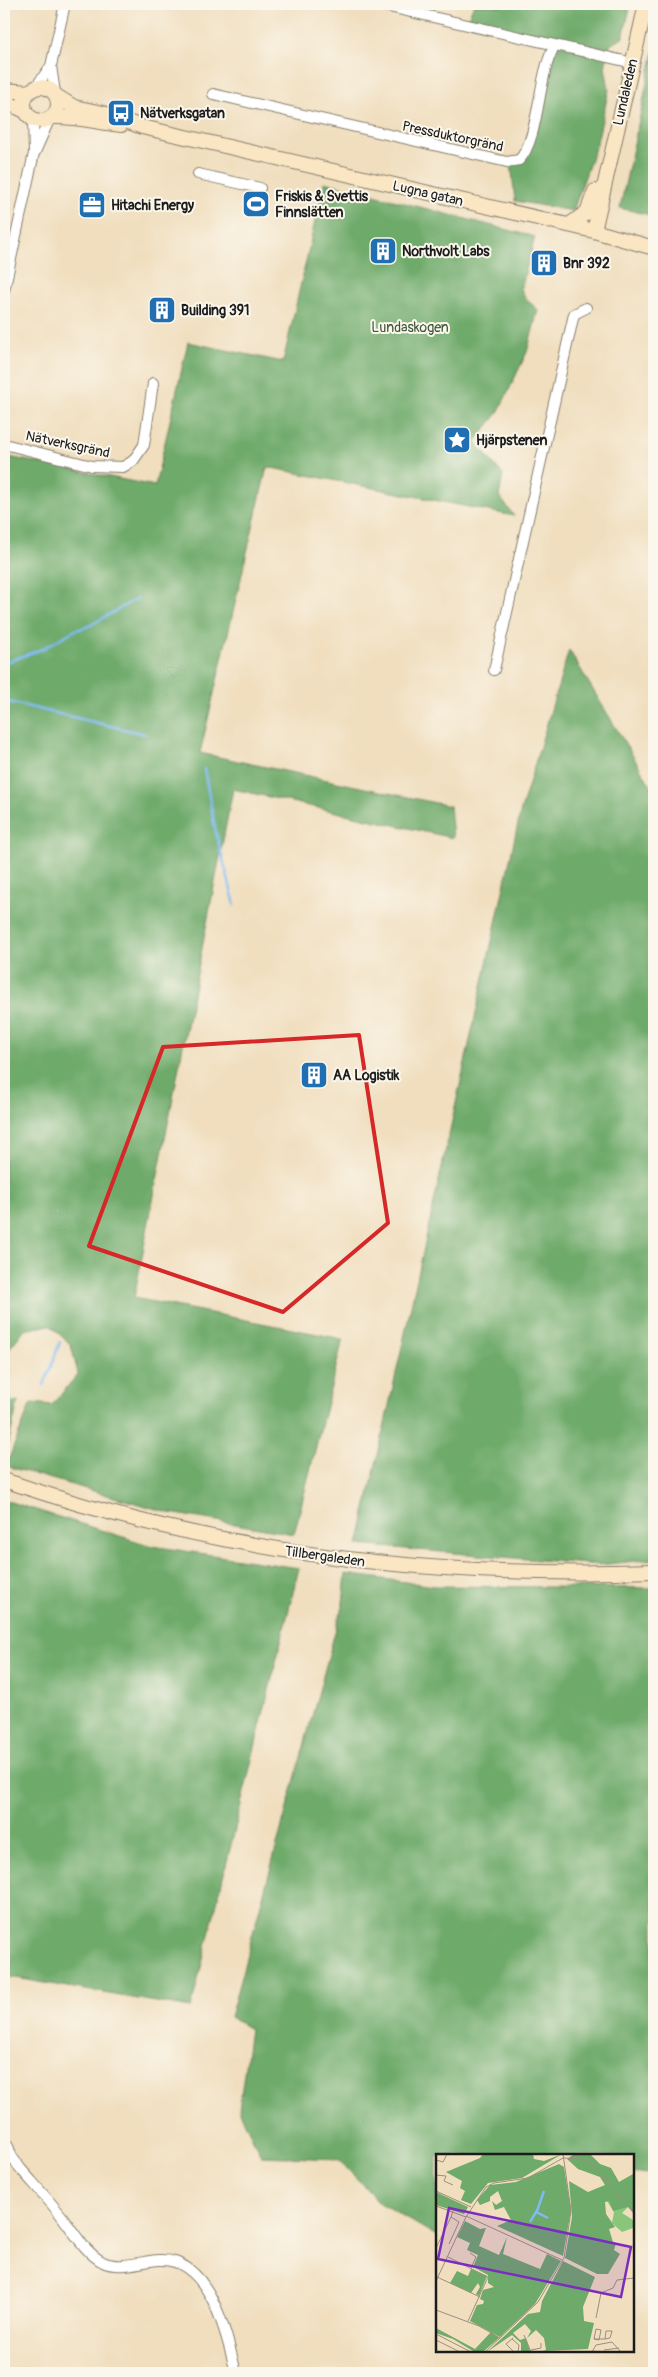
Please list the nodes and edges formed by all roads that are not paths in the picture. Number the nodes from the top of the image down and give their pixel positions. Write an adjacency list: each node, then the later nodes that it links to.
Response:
1 (65, 4): 7 (street)
2 (376, 4): 4 (street)
3 (646, 4): 6 (main road, Lundaleden)
4 (413, 7): 5 (street)
5 (555, 45): 6 (street); 10 (street, Pressduktorgränd)
6 (633, 63): 16 (main road, Lundaleden)
7 (51, 66): 9 (street); 11 (street)
8 (4, 90): 9 (main road)
9 (32, 90): 11 (main road); 13 (main road)
10 (213, 94)
11 (56, 95): 14 (main road); 15 (main road, Lugna gatan)
12 (4, 101): 13 (main road)
13 (29, 116): 14 (main road); 17 (street)
14 (51, 119): 15 (main road, Lugna gatan); 17 (street)
15 (142, 127): 20 (main road, Lugna gatan)
16 (611, 152): 20 (main road, Lundaleden); 21 (main road, Lundaleden)
17 (34, 153): 23 (street)
18 (198, 174): 19 (street)
19 (260, 188)
20 (569, 225): 21 (main road, Lugna gatan)
21 (594, 231): 22 (main road, Lugna gatan)
22 (654, 248)
23 (4, 291)
24 (586, 308): 27 (street)
25 (153, 383): 26 (street, Nätverksgränd)
26 (4, 444)
27 (494, 670)
28 (4, 1480): 29 (main road, Tillbergaleden)
29 (654, 1571)
30 (4, 2136): 31 (street)
31 (236, 2373)

